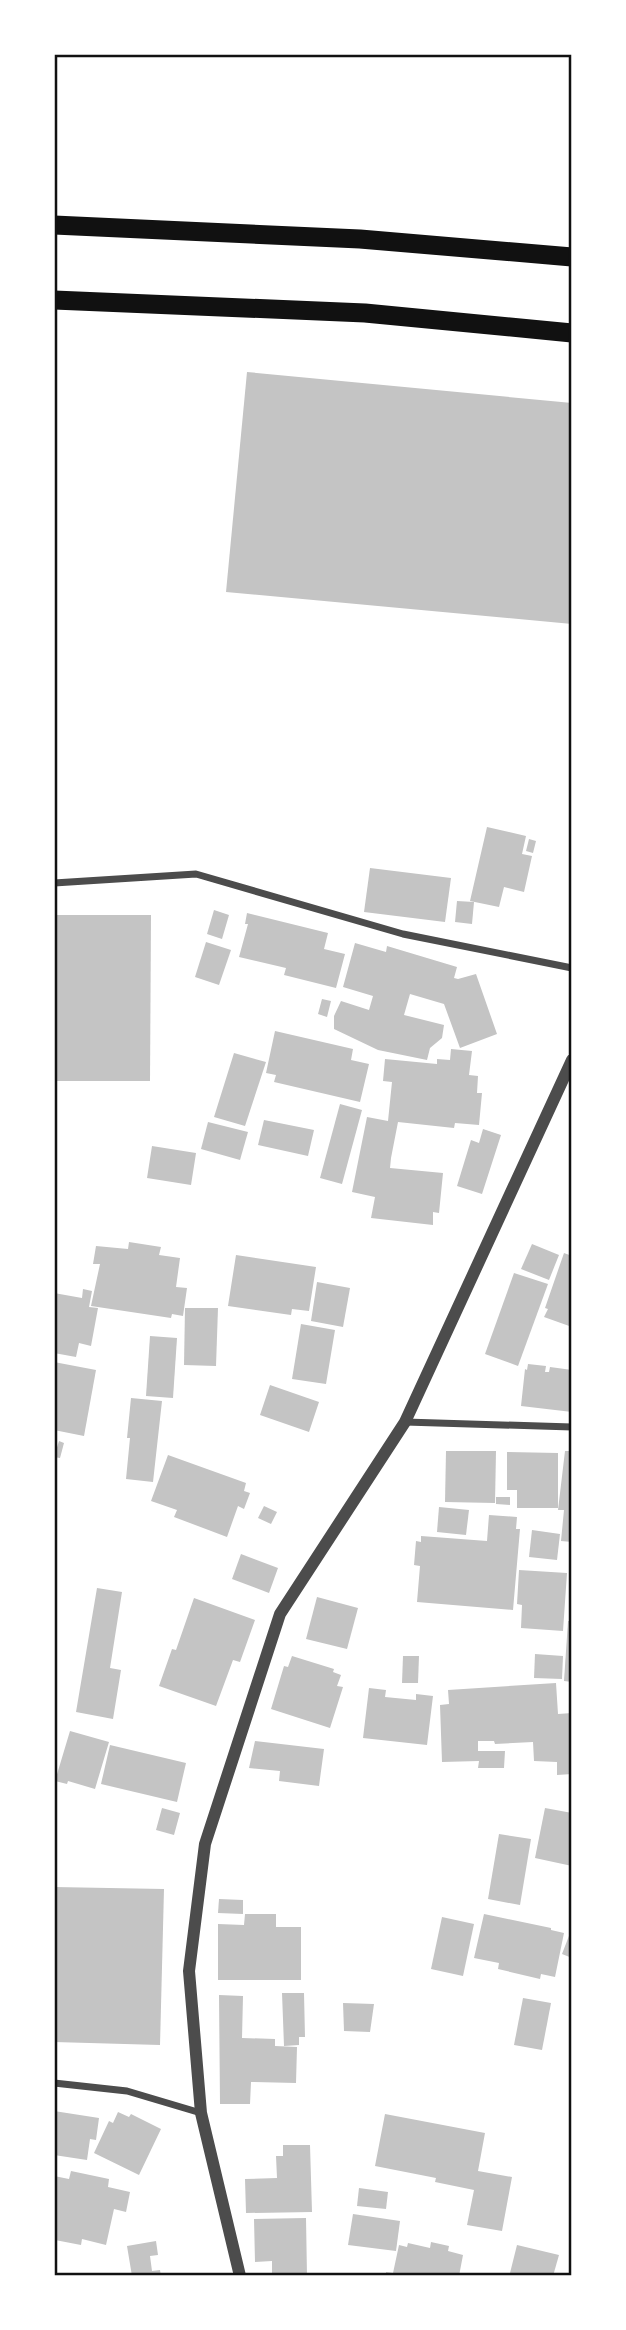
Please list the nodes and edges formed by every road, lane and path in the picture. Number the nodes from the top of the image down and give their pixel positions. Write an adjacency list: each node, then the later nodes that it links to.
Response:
1 (54, 225): 2 (highway)
2 (572, 257)
3 (54, 300): 4 (highway)
4 (572, 333)
5 (54, 883): 6 (street)
6 (572, 968)
7 (572, 1060): 8 (street)
8 (405, 1422): 9 (street); 11 (street)
9 (572, 1427)
10 (54, 2083): 11 (street)
11 (201, 2113): 12 (street)
12 (240, 2276)

